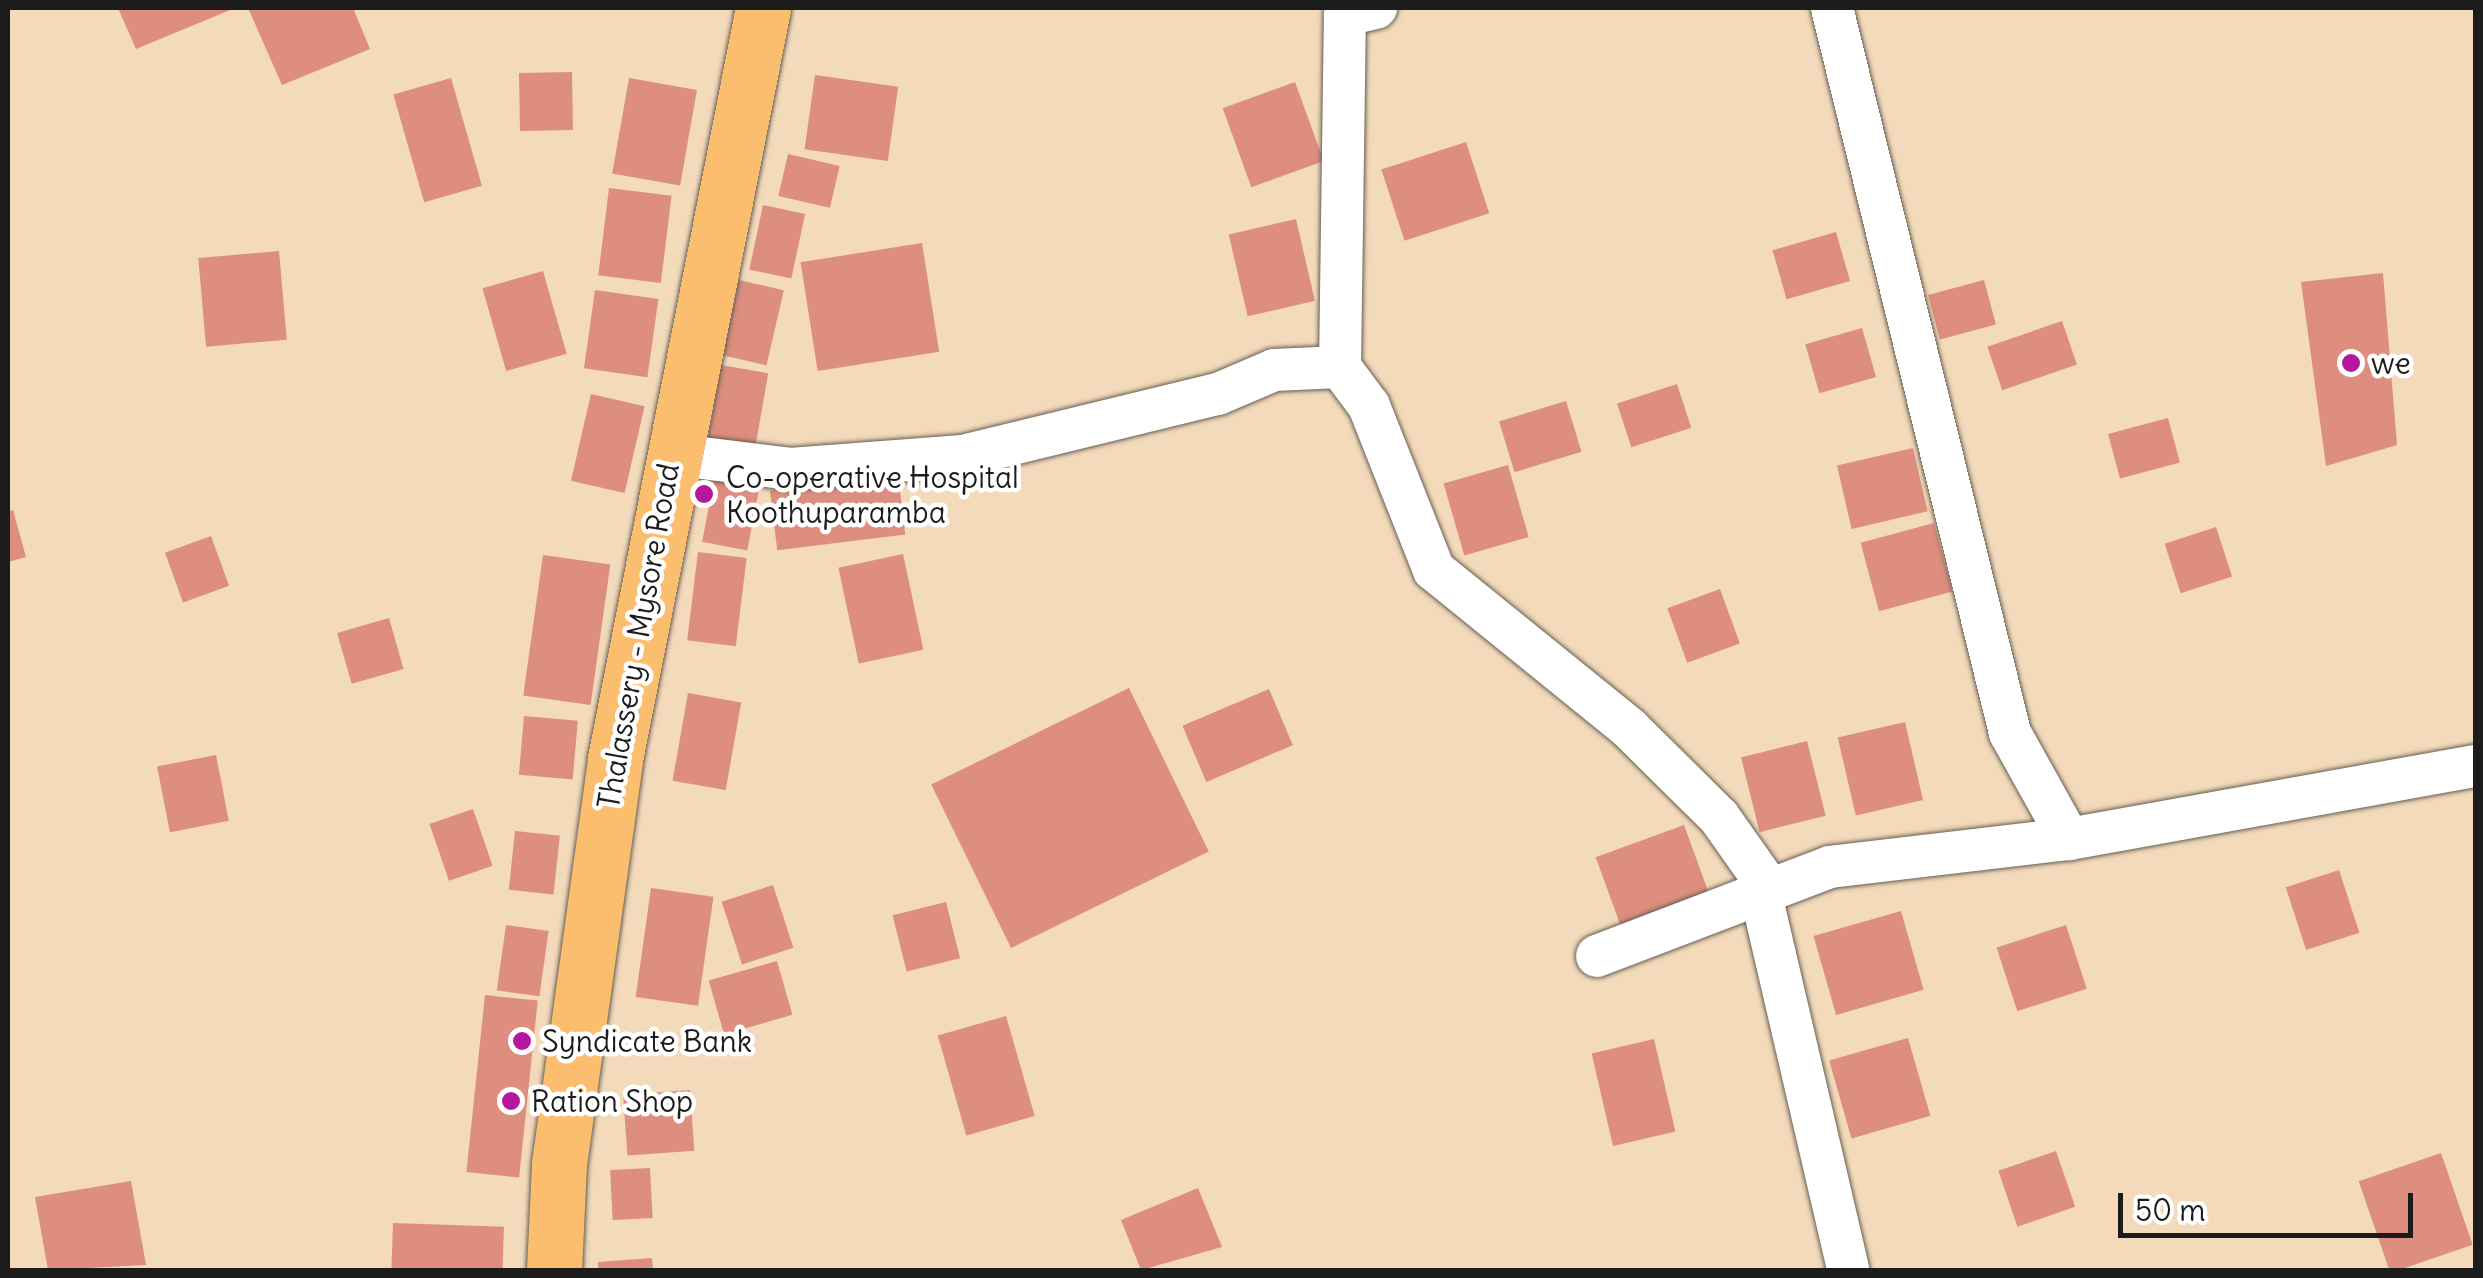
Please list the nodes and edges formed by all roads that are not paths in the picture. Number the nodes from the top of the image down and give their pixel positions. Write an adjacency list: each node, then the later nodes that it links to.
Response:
1 (764, 8): 5 (main road, Thalassery - Mysore Road)
2 (1376, 8): 4 (street)
3 (1832, 8): 7 (street)
4 (1340, 367): 5 (street); 8 (street)
5 (670, 454): 10 (main road, Thalassery - Mysore Road)
6 (2476, 766): 7 (street)
7 (2068, 838): 8 (street)
8 (1765, 893): 9 (street); 11 (street)
9 (1597, 956)
10 (554, 1270)
11 (1848, 1270)

